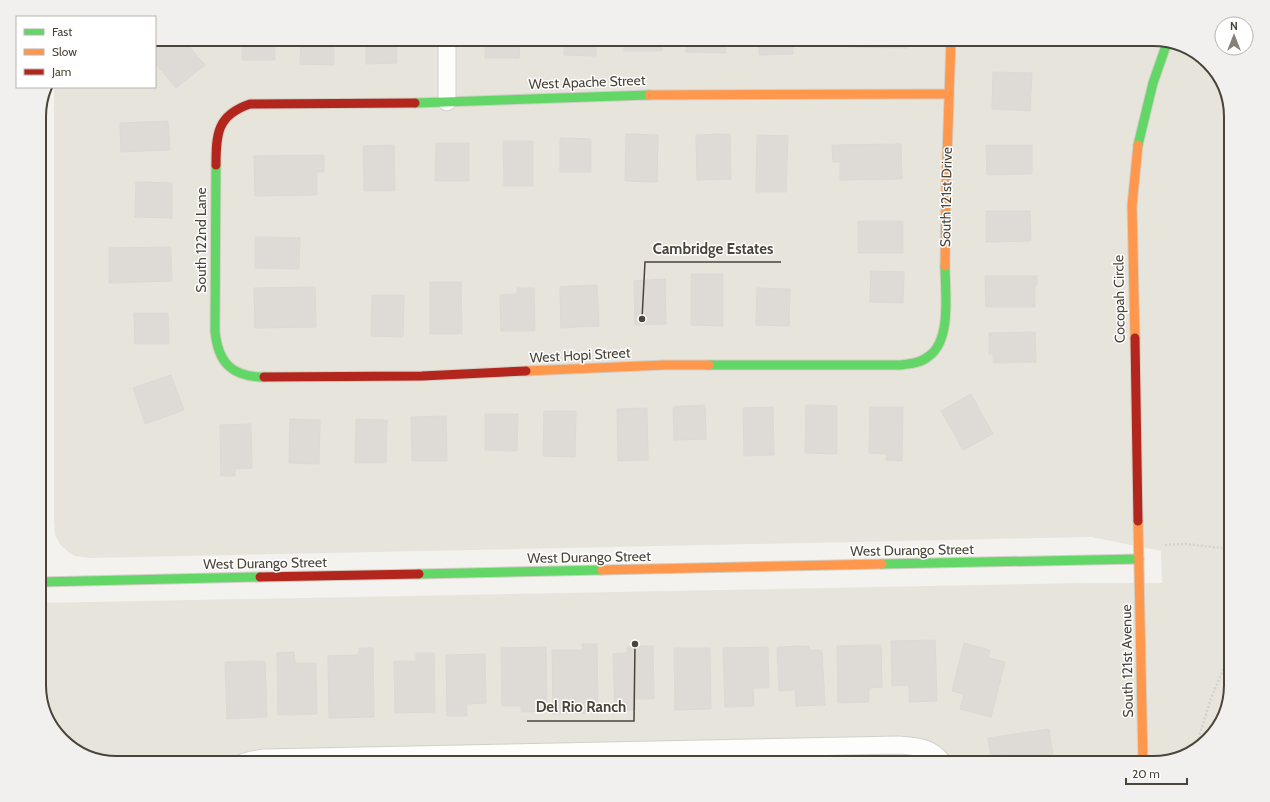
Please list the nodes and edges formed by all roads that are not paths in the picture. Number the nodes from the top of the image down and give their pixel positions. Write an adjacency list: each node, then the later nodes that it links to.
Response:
1 (447, 46): 5 (street)
2 (951, 46): 4 (street, South 121st Drive)
3 (1165, 47): 9 (street, Cocopah Circle)
4 (949, 94): 5 (street, West Apache Street); 7 (street, South 121st Drive)
5 (448, 102): 6 (street, West Apache Street)
6 (228, 115): 8 (street, South 122nd Lane)
7 (935, 353): 8 (street, West Hopi Street)
8 (225, 366)
9 (1138, 559): 10 (street, West Durango Street); 13 (street, South 121st Avenue)
10 (46, 582)
11 (362, 756): 12 (street)
12 (937, 756)
13 (1143, 756)

